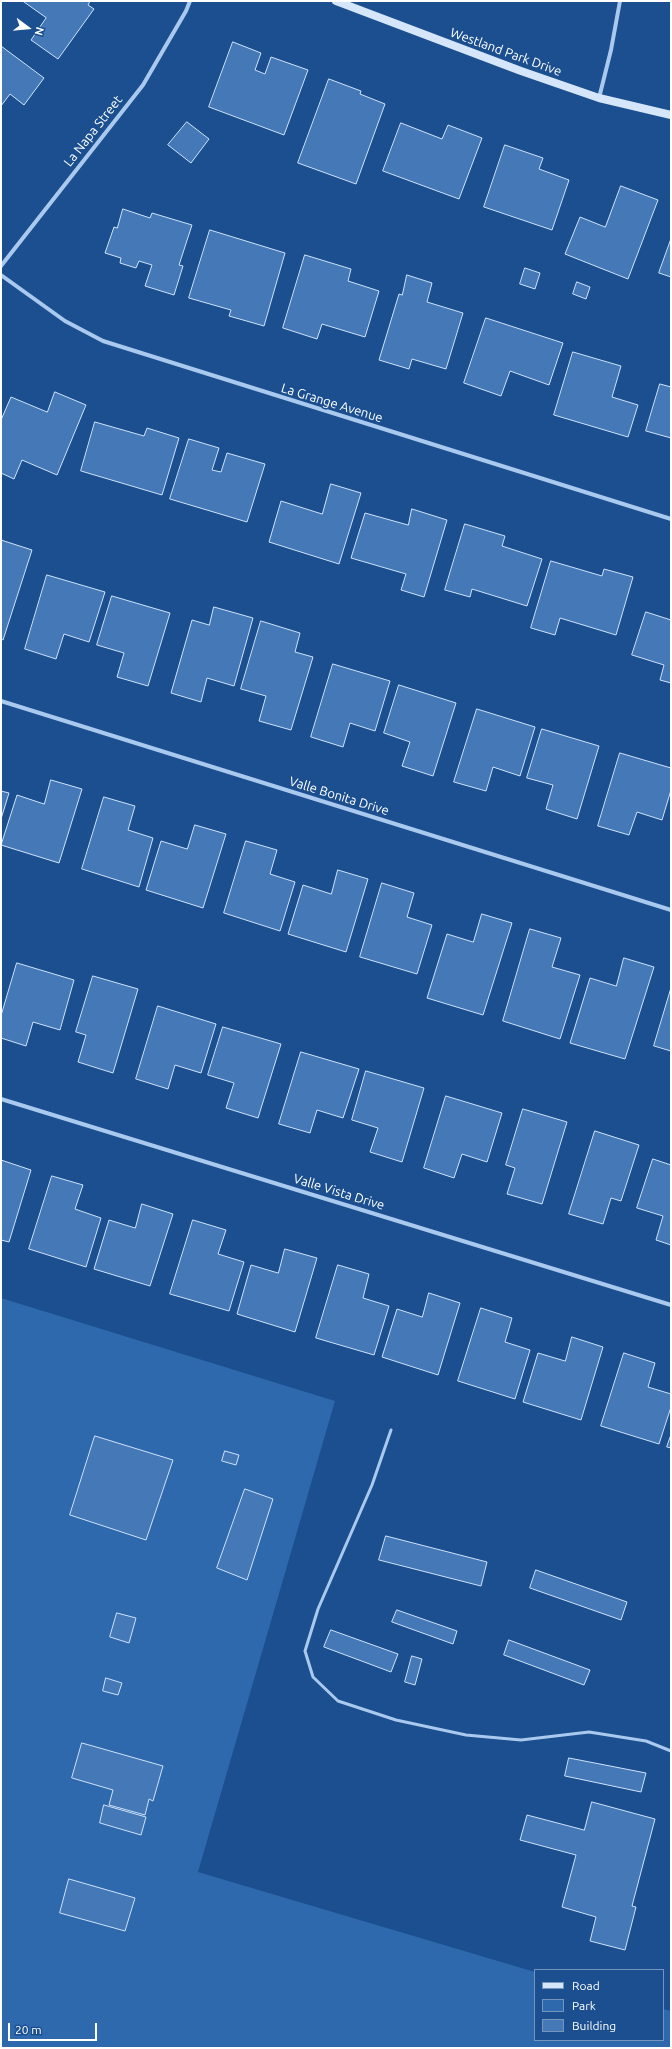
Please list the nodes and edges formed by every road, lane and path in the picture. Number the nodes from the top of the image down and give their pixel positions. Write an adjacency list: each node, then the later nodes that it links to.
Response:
1 (190, 1): 6 (street, La Napa Street)
2 (336, 1): 4 (street, Westland Park Drive)
3 (620, 1): 4 (street)
4 (599, 98): 5 (street, Westland Park Drive)
5 (671, 115)
6 (1, 266)
7 (1, 275): 8 (street, La Grange Avenue)
8 (671, 519)
9 (1, 702): 10 (street, Valle Bonita Drive)
10 (671, 910)
11 (1, 1098): 12 (street, Valle Vista Drive)
12 (671, 1305)
13 (391, 1430): 14 (lane)
14 (671, 1751)

